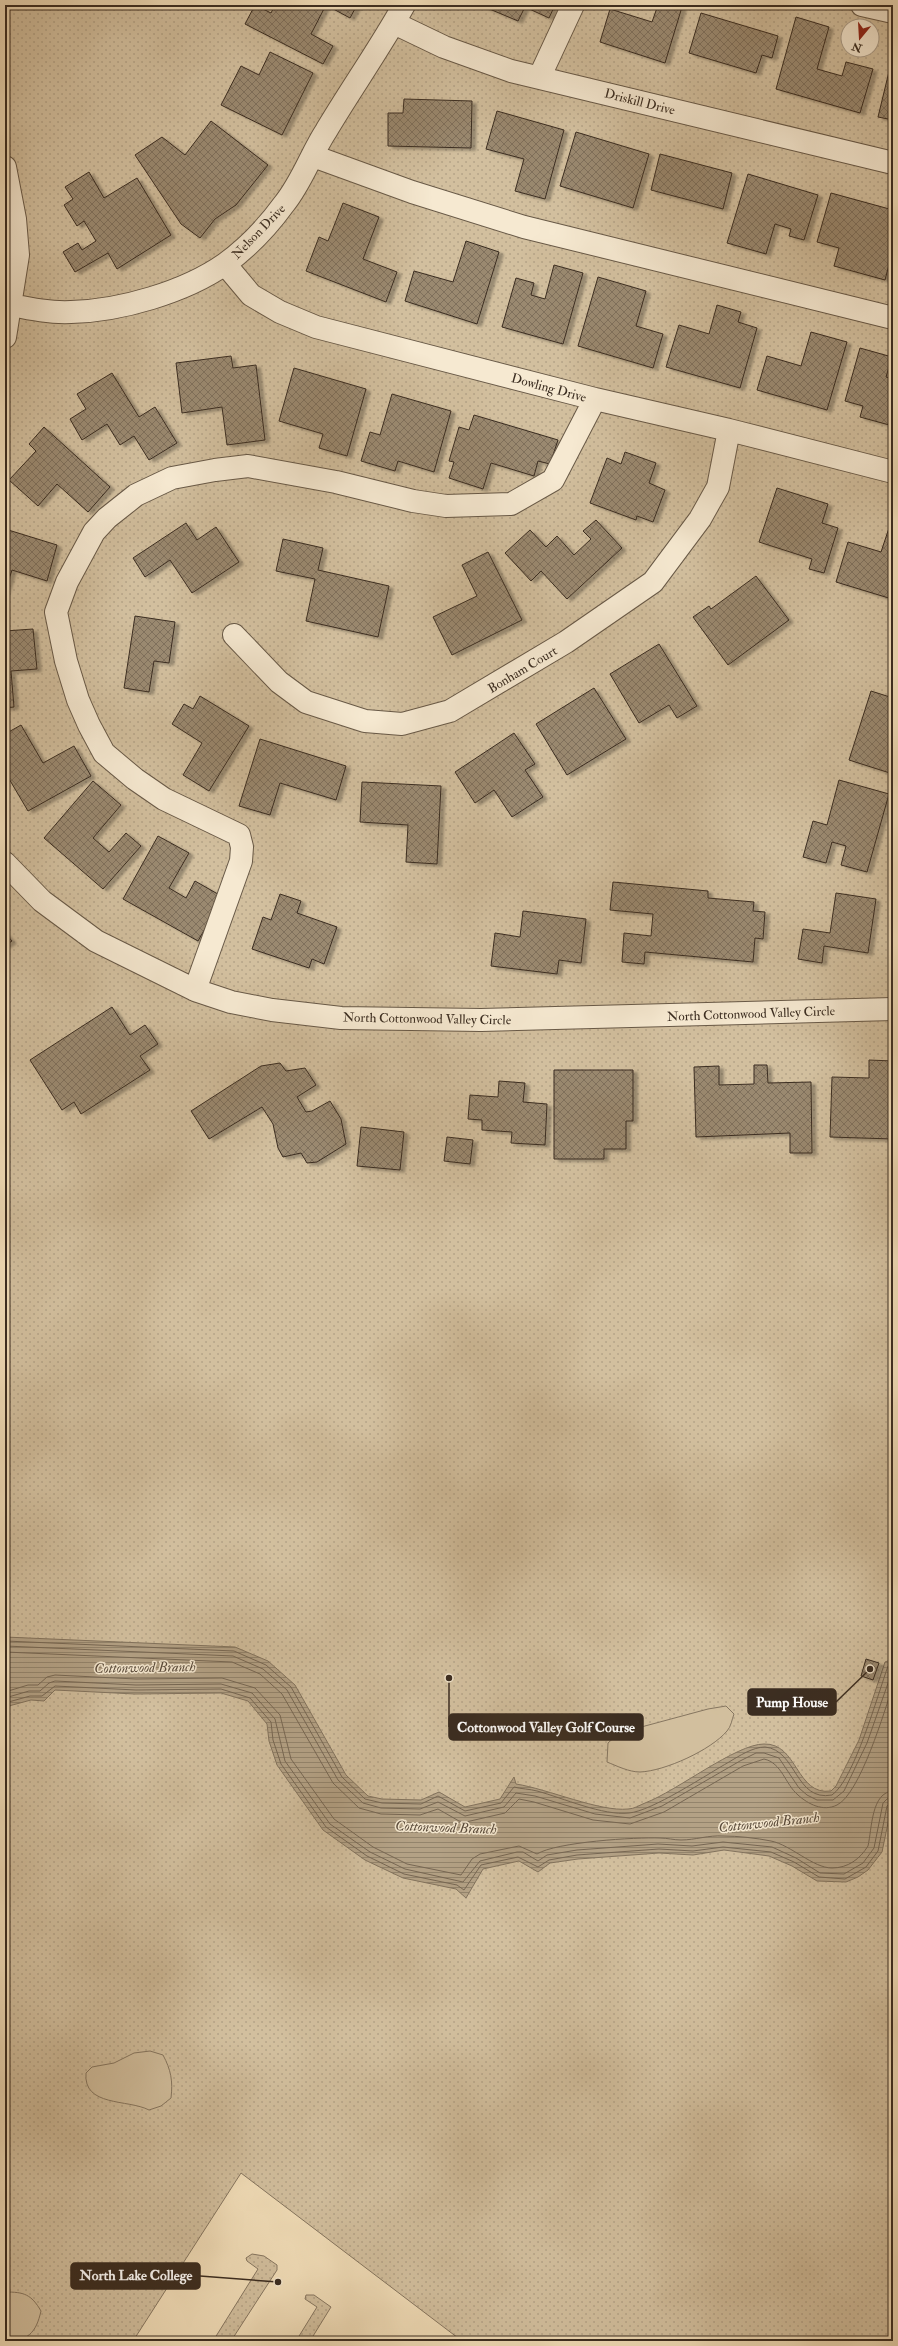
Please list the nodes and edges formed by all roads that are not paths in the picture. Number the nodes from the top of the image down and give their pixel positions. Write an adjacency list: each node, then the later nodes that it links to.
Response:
1 (573, 5): 5 (street)
2 (862, 5): 3 (street)
3 (893, 12)
4 (399, 14): 5 (street, Driskill Drive); 6 (street, Nelson Drive)
5 (540, 76): 7 (street, Driskill Drive)
6 (313, 156): 9 (street, Nelson Drive); 11 (street)
7 (893, 163)
8 (5, 167): 10 (street)
9 (225, 264): 10 (street, Nelson Drive); 13 (street, Dowling Drive)
10 (11, 306): 12 (street)
11 (893, 318)
12 (5, 337)
13 (595, 399): 14 (street, Dowling Drive); 18 (street)
14 (729, 430): 15 (street, Dowling Drive); 16 (street, Bonham Court)
15 (893, 472)
16 (234, 635)
17 (5, 863): 18 (street, North Cottonwood Valley Circle)
18 (195, 990): 19 (street, North Cottonwood Valley Circle)
19 (893, 1009)

